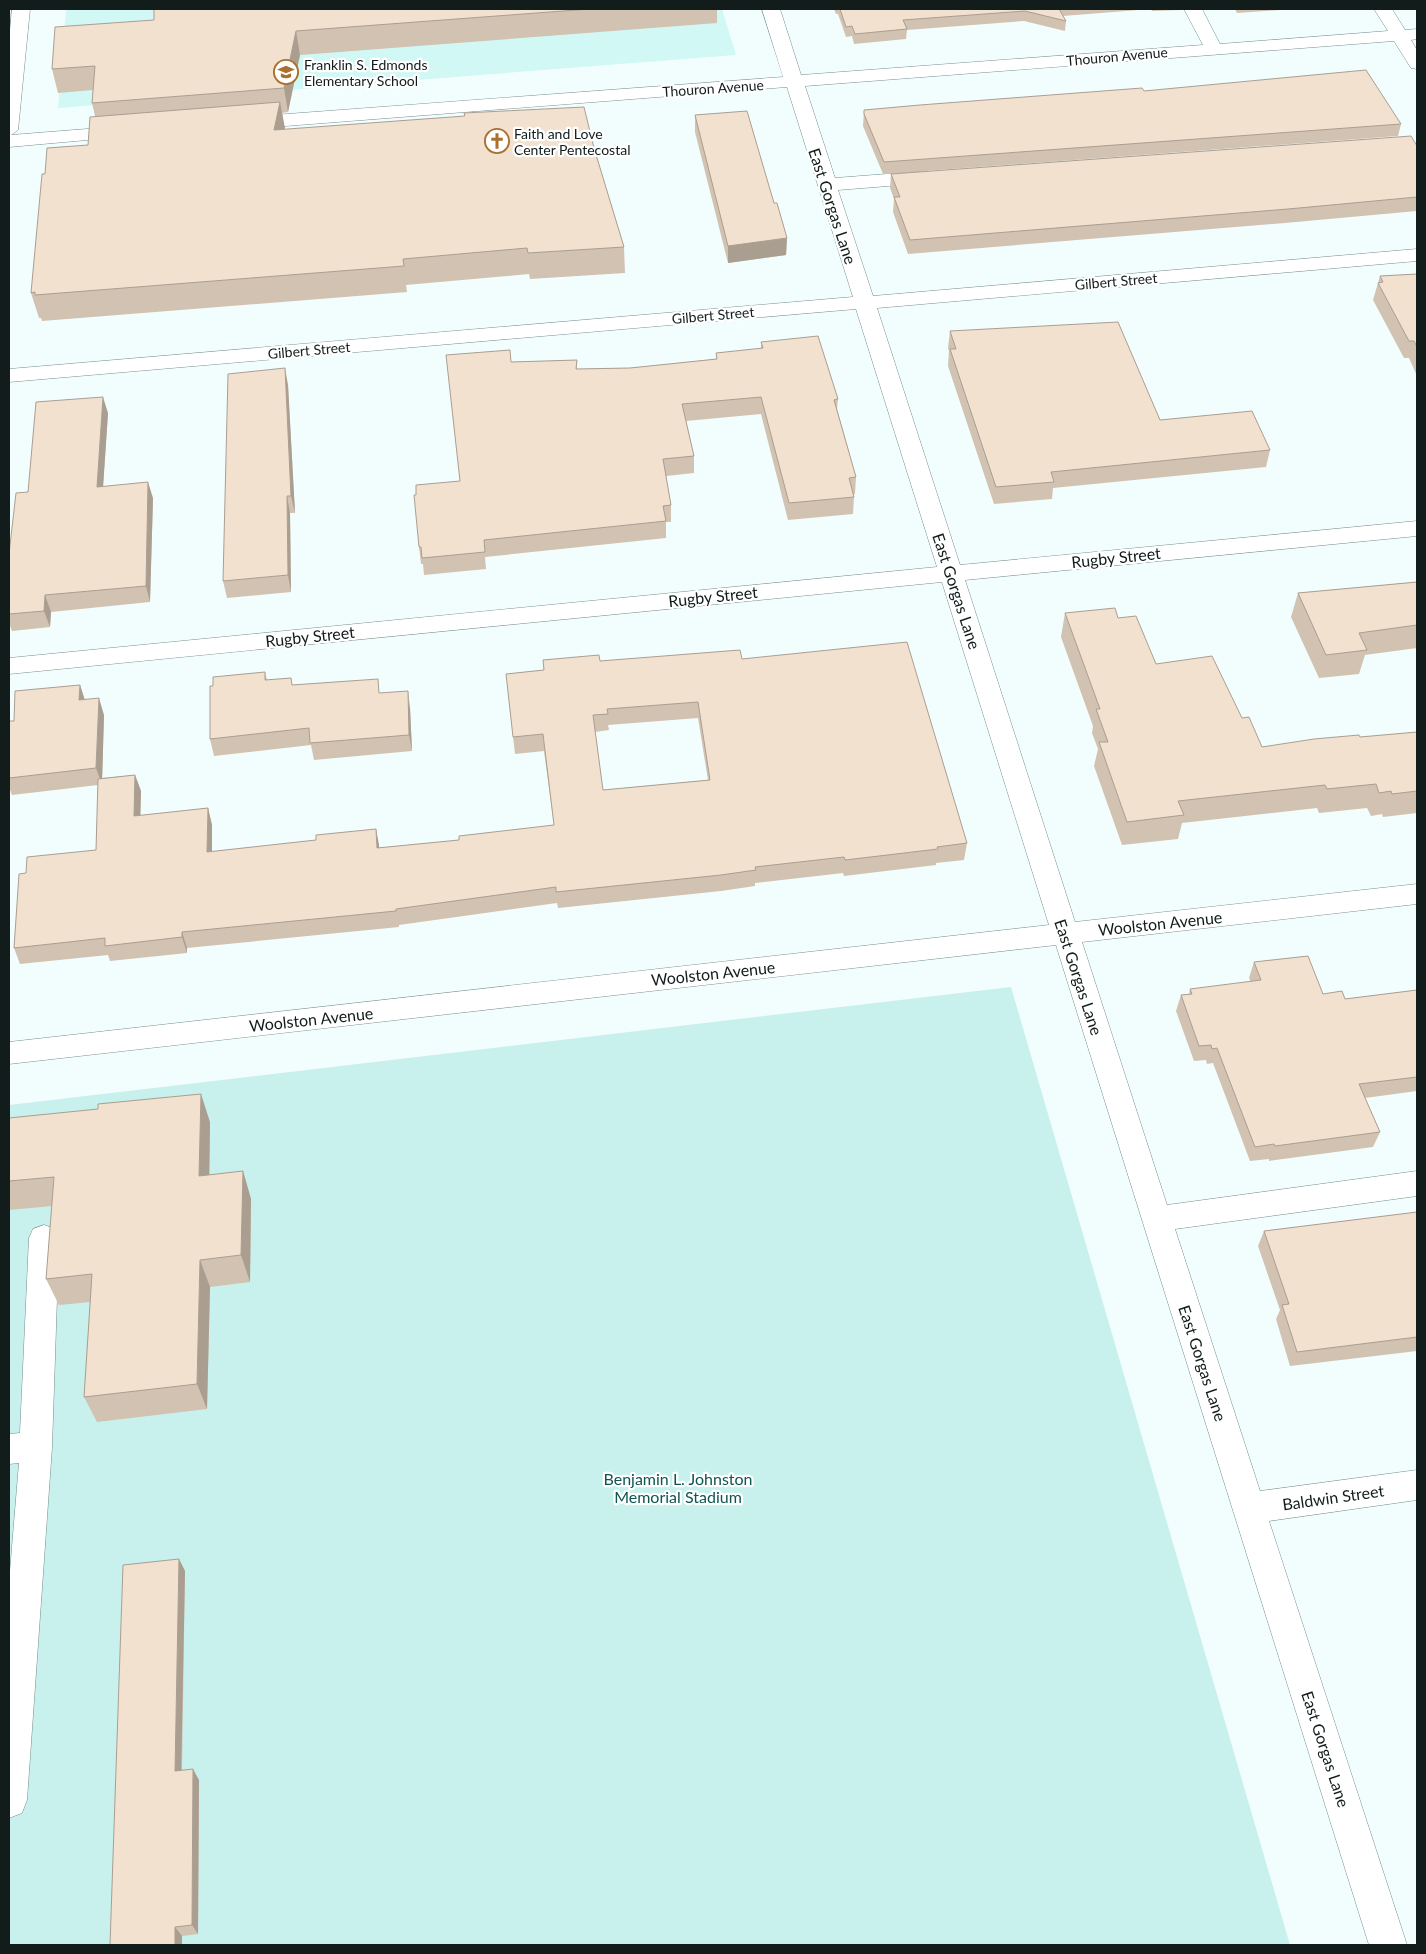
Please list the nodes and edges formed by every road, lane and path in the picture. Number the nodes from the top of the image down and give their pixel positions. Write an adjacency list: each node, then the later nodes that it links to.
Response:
1 (21, 9): 10 (street)
2 (771, 9): 8 (street, East Gorgas Lane)
3 (1193, 9): 6 (street)
4 (1383, 9): 5 (street)
5 (1408, 34): 6 (street, Thouron Avenue); 7 (street)
6 (1214, 49): 8 (street, Thouron Avenue)
7 (1417, 64)
8 (794, 81): 9 (street, Thouron Avenue); 14 (street, East Gorgas Lane)
9 (228, 124)
10 (9, 130)
11 (138, 131): 12 (street)
12 (9, 141)
13 (944, 176): 14 (street)
14 (826, 184): 16 (street, East Gorgas Lane)
15 (1417, 255): 16 (street, Gilbert Street)
16 (864, 302): 17 (street, Gilbert Street); 19 (street, East Gorgas Lane)
17 (9, 376)
18 (1417, 528): 19 (street, Rugby Street)
19 (952, 573): 20 (street, Rugby Street); 22 (street, East Gorgas Lane)
20 (9, 666)
21 (1417, 894): 22 (street, Woolston Avenue)
22 (1065, 934): 23 (street, Woolston Avenue); 25 (street, East Gorgas Lane)
23 (9, 1054)
24 (1417, 1183): 25 (street)
25 (1157, 1219): 29 (street, East Gorgas Lane)
26 (44, 1238): 27 (street)
27 (23, 1448): 30 (street)
28 (1417, 1485): 29 (street, Baldwin Street)
29 (1249, 1508): 31 (street, East Gorgas Lane)
30 (9, 1800)
31 (1388, 1945)

